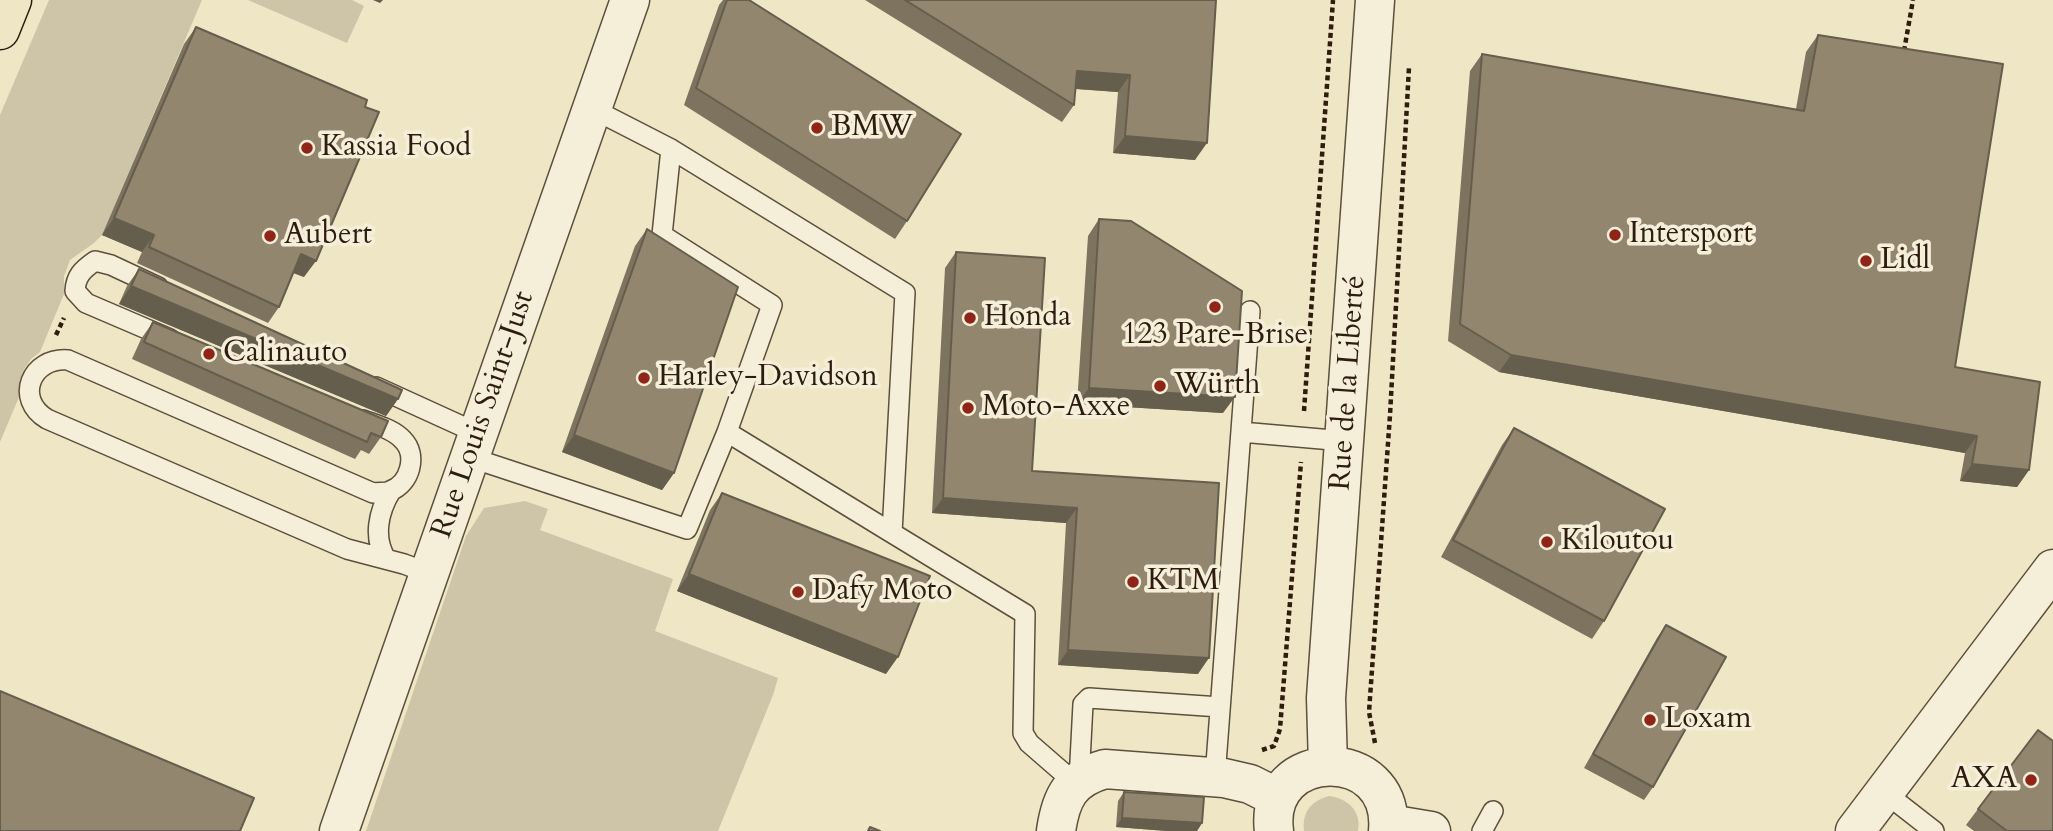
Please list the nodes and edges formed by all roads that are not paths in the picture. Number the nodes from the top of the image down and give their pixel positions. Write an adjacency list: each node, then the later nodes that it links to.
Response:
1 (12, 0): 4 (highway)
2 (629, 0): 5 (street, Rue Louis Saint-Just)
3 (1375, 0): 14 (street, Rue de la Liberté)
4 (0, 30)
5 (591, 108): 6 (lane); 15 (street, Rue Louis Saint-Just)
6 (671, 149): 12 (lane); 17 (lane)
7 (174, 294): 9 (lane)
8 (1250, 311): 13 (lane)
9 (189, 346)
10 (364, 381): 15 (lane)
11 (344, 412): 16 (lane)
12 (727, 432): 15 (lane); 17 (lane)
13 (1241, 432): 14 (lane); 21 (lane)
14 (1344, 441): 22 (street, Rue de la Liberté)
15 (473, 445): 20 (street, Rue Louis Saint-Just)
16 (391, 491): 18 (lane); 18 (lane)
17 (892, 533): 24 (lane)
18 (386, 559): 20 (lane)
19 (2053, 569): 25 (street)
20 (428, 573): 29 (street, Rue Louis Saint-Just)
21 (1220, 707): 23 (lane); 24 (lane)
22 (1328, 765): 27 (street); 28 (street)
23 (1215, 777): 24 (street); 27 (street)
24 (1077, 781): 30 (street)
25 (1884, 792): 33 (street); 34 (lane)
26 (1493, 811): 32 (lane)
27 (1276, 815)
28 (1388, 828): 31 (street)
29 (339, 831)
30 (1056, 831)
31 (1431, 831)
32 (1482, 831)
33 (1855, 831)
34 (1934, 831)

